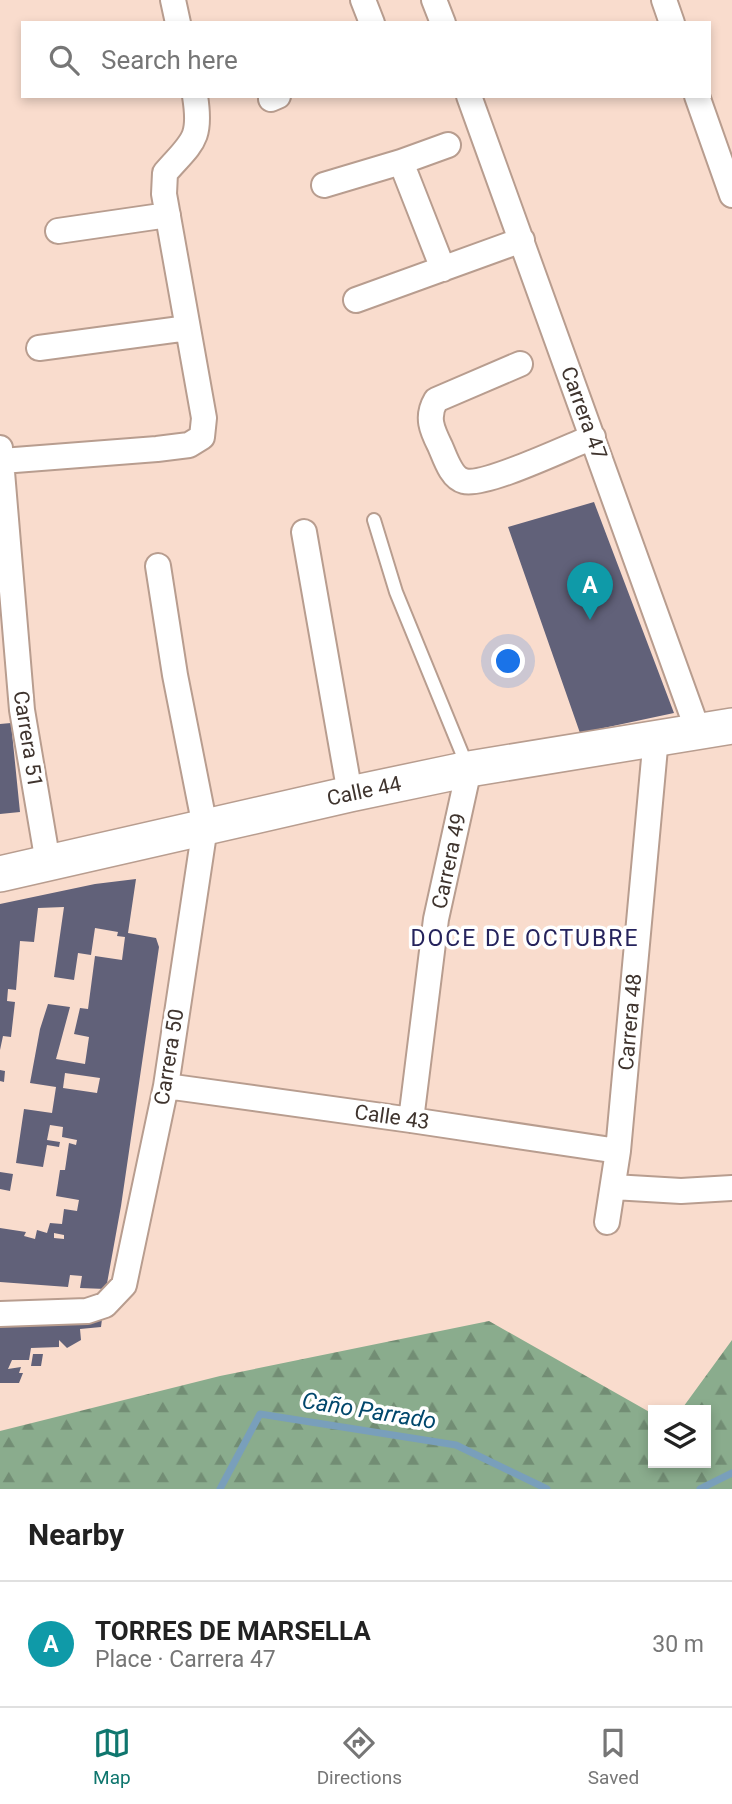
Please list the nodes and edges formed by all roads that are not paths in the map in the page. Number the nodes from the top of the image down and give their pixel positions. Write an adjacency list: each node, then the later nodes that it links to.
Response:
1 (173, 0): 5 (street)
2 (363, 0): 6 (street)
3 (434, 0): 7 (street)
4 (664, 0): 8 (street)
5 (178, 21)
6 (371, 21)
7 (442, 21)
8 (671, 21)
9 (195, 98): 17 (street)
10 (470, 98): 19 (street, Carrera 47)
11 (698, 98): 14 (street)
12 (448, 145): 13 (street)
13 (401, 162): 15 (street); 20 (street)
14 (727, 168): 16 (street)
15 (324, 185)
16 (732, 195)
17 (168, 215): 18 (street); 22 (street)
18 (58, 231)
19 (522, 240): 20 (street); 25 (street, Carrera 47)
20 (443, 269): 21 (street)
21 (356, 300)
22 (188, 328): 23 (street); 26 (street)
23 (39, 348)
24 (520, 364): 25 (street)
25 (593, 437): 33 (street, Carrera 47)
26 (1, 455): 28 (street, Carrera 51)
27 (374, 520): 35 (lane)
28 (4, 531): 31 (street, Carrera 51)
29 (304, 532): 36 (street)
30 (158, 566): 37 (street, Carrera 50)
31 (9, 683): 38 (street, Carrera 51)
32 (732, 726): 33 (main road, Calle 44)
33 (698, 731): 34 (main road, Calle 44)
34 (656, 737): 35 (main road, Calle 44); 42 (street, Carrera 48)
35 (469, 769): 36 (main road, Calle 44); 41 (street, Carrera 49)
36 (350, 794): 37 (main road, Calle 44)
37 (205, 827): 38 (main road, Calle 44); 40 (street, Carrera 50)
38 (48, 863): 39 (main road, Calle 44)
39 (0, 874)
40 (166, 1086): 41 (street, Calle 43); 46 (street, Carrera 50)
41 (411, 1120): 42 (street, Calle 43)
42 (618, 1151): 43 (street, Carrera 48)
43 (613, 1187): 44 (street); 45 (street, Carrera 48)
44 (732, 1188)
45 (607, 1222)
46 (0, 1314)

